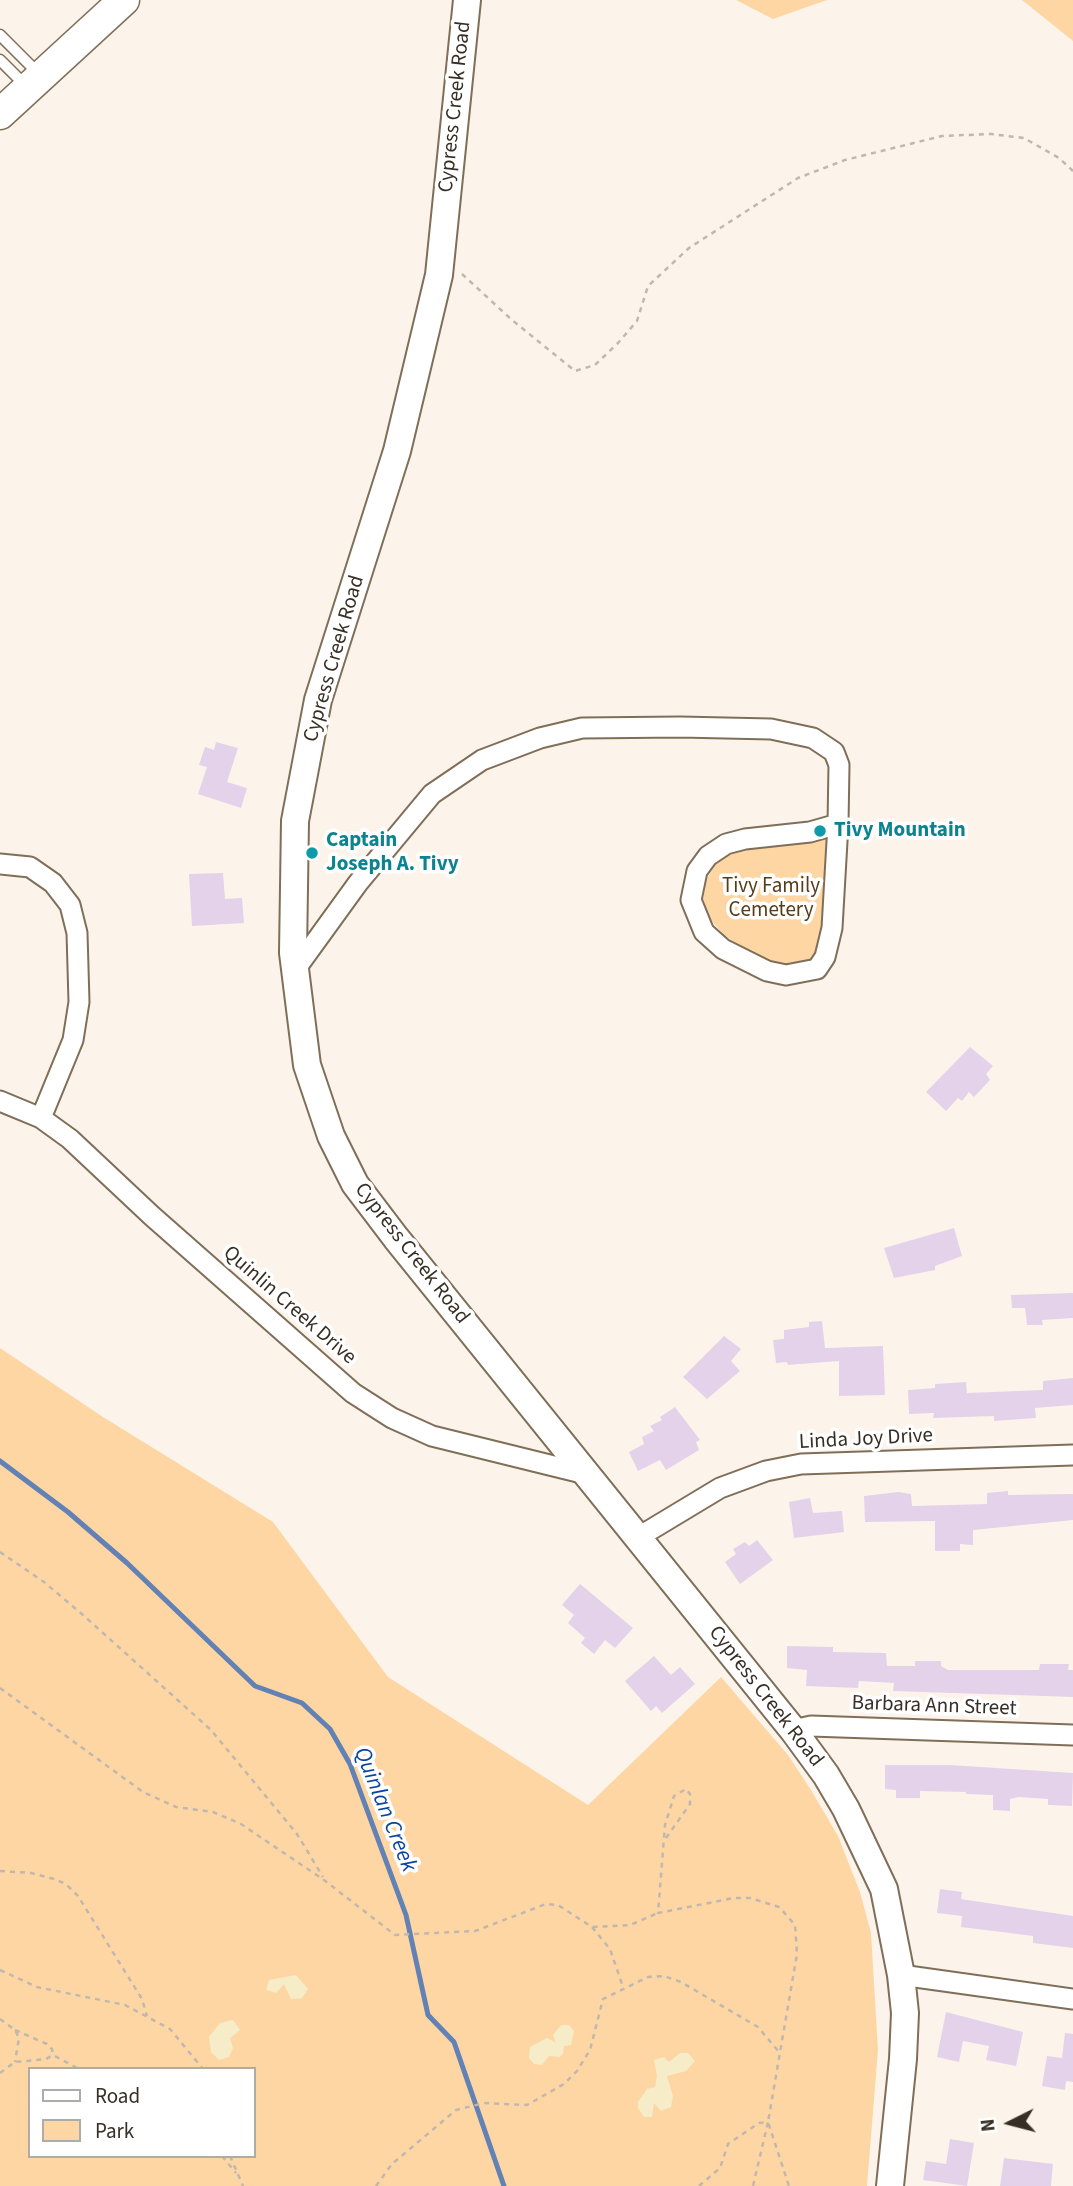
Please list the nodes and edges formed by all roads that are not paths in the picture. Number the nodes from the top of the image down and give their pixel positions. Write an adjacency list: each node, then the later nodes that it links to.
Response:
1 (124, 0): 5 (main road)
2 (467, 0): 9 (main road, Cypress Creek Road)
3 (0, 35): 5 (lane)
4 (0, 60): 5 (lane)
5 (34, 82): 6 (main road)
6 (0, 114)
7 (838, 824): 7 (street); 9 (street)
8 (0, 864): 11 (street)
9 (295, 970): 13 (main road, Cypress Creek Road)
10 (0, 1101): 11 (street, Quinlin Creek Drive)
11 (41, 1118): 13 (street, Quinlin Creek Drive)
12 (1073, 1455): 14 (street, Linda Joy Drive)
13 (586, 1474): 14 (main road, Cypress Creek Road)
14 (637, 1538): 15 (main road, Cypress Creek Road)
15 (793, 1730): 16 (street, Barbara Ann Street); 17 (main road, Cypress Creek Road)
16 (1073, 1735)
17 (901, 1975): 18 (street); 19 (main road, Cypress Creek Road)
18 (1073, 1999)
19 (890, 2186)

